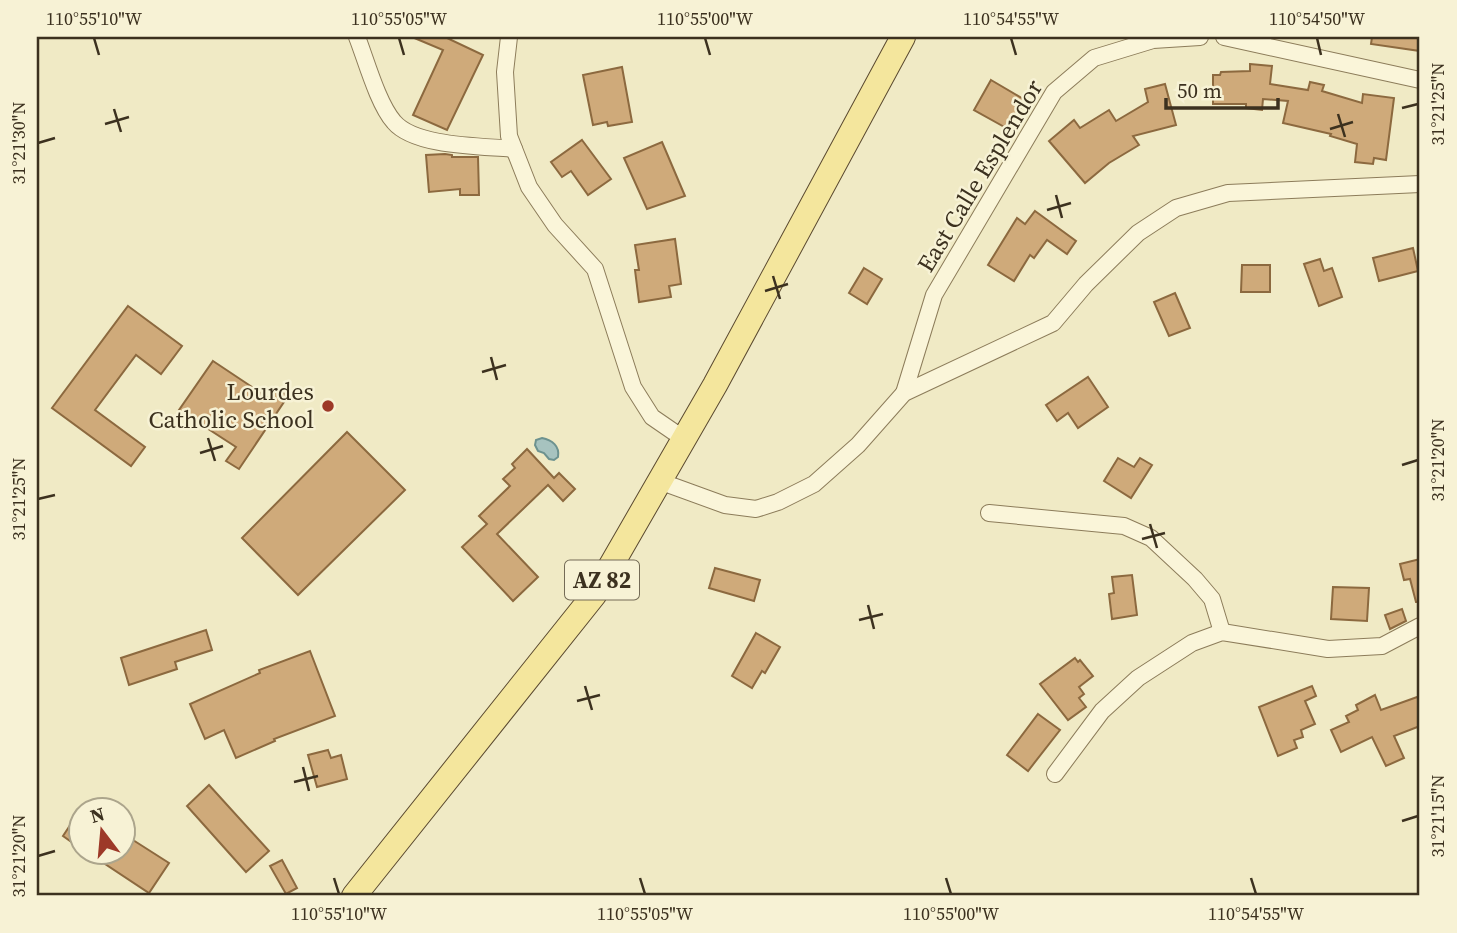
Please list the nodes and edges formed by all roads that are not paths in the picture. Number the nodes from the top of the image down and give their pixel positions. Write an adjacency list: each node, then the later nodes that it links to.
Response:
1 (358, 37): 7 (street)
2 (509, 37): 7 (street)
3 (903, 37): 10 (main road, AZ 82)
4 (1200, 37): 9 (street, East Calle Esplendor)
5 (1224, 37): 6 (street)
6 (1420, 80)
7 (514, 149): 10 (street)
8 (1420, 184): 9 (street)
9 (904, 393): 11 (street)
10 (684, 439): 11 (main road, AZ 82)
11 (659, 481): 16 (main road, AZ 82)
12 (989, 513): 14 (street)
13 (1420, 626): 14 (street)
14 (1222, 632): 15 (street)
15 (1055, 774)
16 (354, 896)

